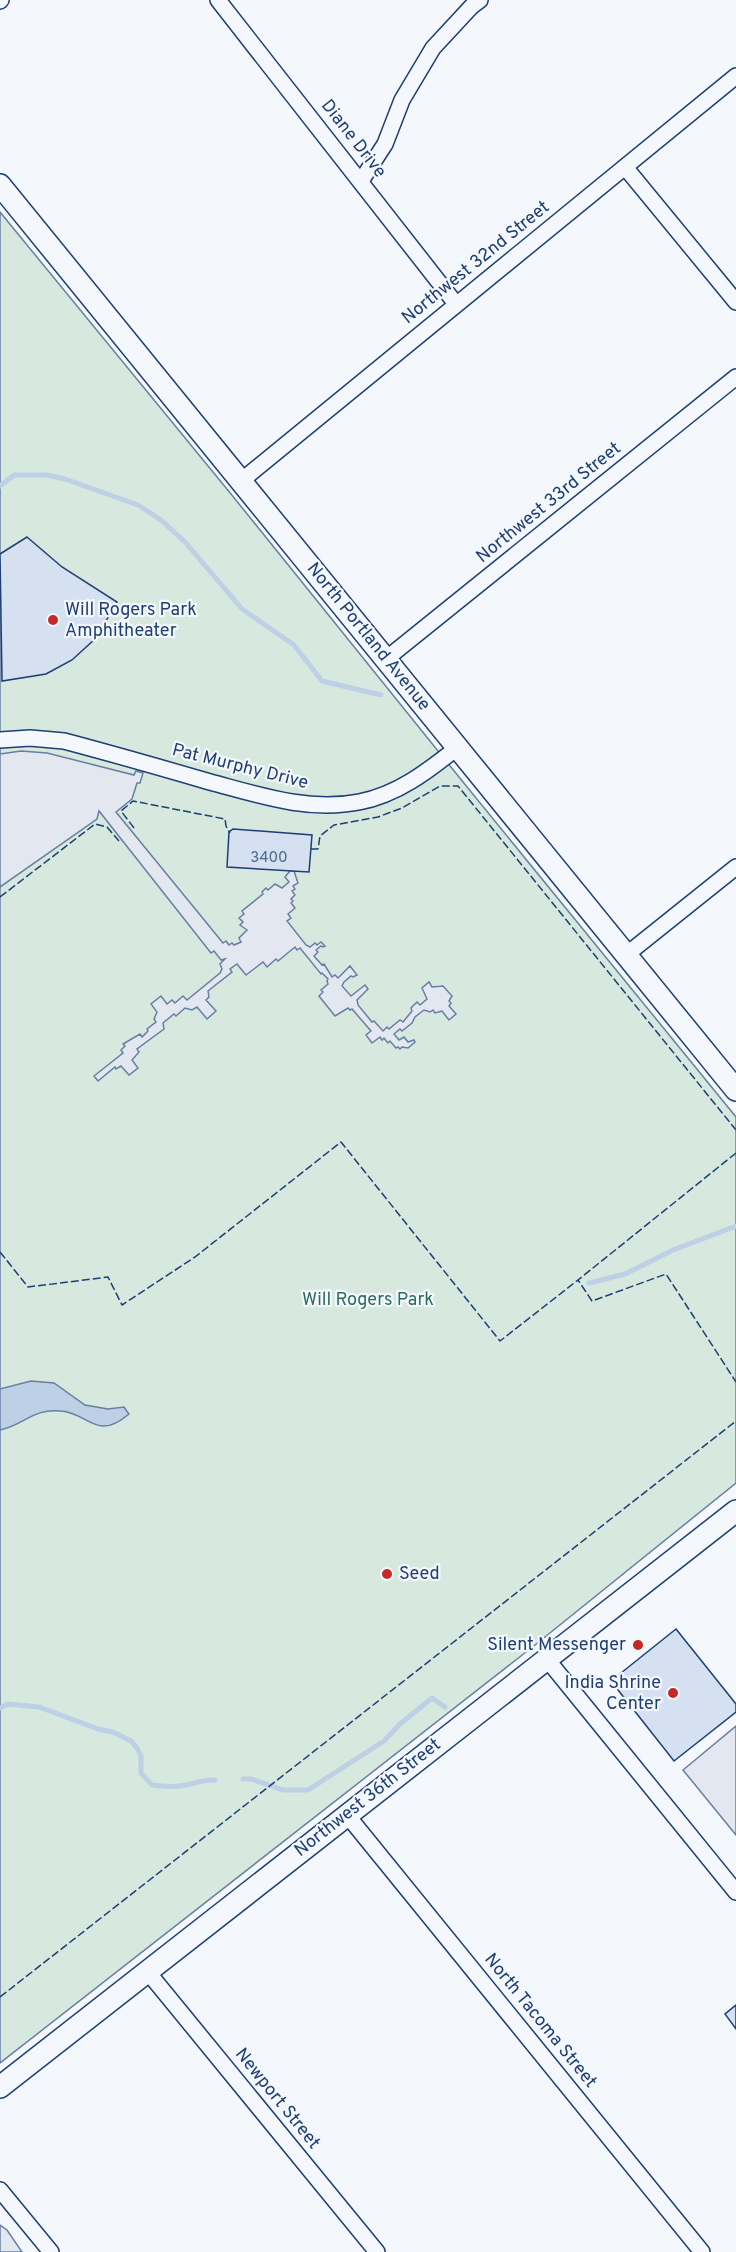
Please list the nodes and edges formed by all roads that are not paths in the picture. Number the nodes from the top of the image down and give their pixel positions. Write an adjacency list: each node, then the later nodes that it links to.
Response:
1 (218, 0): 5 (street, Diane Drive)
2 (480, 0): 5 (street)
3 (736, 76): 4 (street, Northwest 32nd Street)
4 (625, 167): 7 (street); 8 (street, Northwest 32nd Street)
5 (361, 181): 8 (street, Diane Drive)
6 (0, 185): 10 (main road, North Portland Avenue)
7 (736, 302)
8 (456, 304): 10 (street, Northwest 32nd Street)
9 (736, 377): 11 (street, Northwest 33rd Street)
10 (241, 481): 11 (main road, North Portland Avenue)
11 (386, 659): 13 (main road, North Portland Avenue)
12 (0, 740): 13 (street, Pat Murphy Drive)
13 (458, 747): 15 (main road, North Portland Avenue)
14 (736, 867): 15 (street)
15 (626, 955): 16 (main road, North Portland Avenue)
16 (736, 1090)
17 (736, 1511): 18 (main road, Northwest 36th Street)
18 (546, 1658): 19 (main road, Northwest 36th Street); 20 (street)
19 (347, 1815): 21 (main road, Northwest 36th Street); 26 (street, North Tacoma Street)
20 (736, 1892)
21 (147, 1971): 22 (main road, Northwest 36th Street); 25 (street, Newport Street)
22 (0, 2087)
23 (0, 2190): 24 (street)
24 (51, 2252)
25 (376, 2252)
26 (702, 2252)

